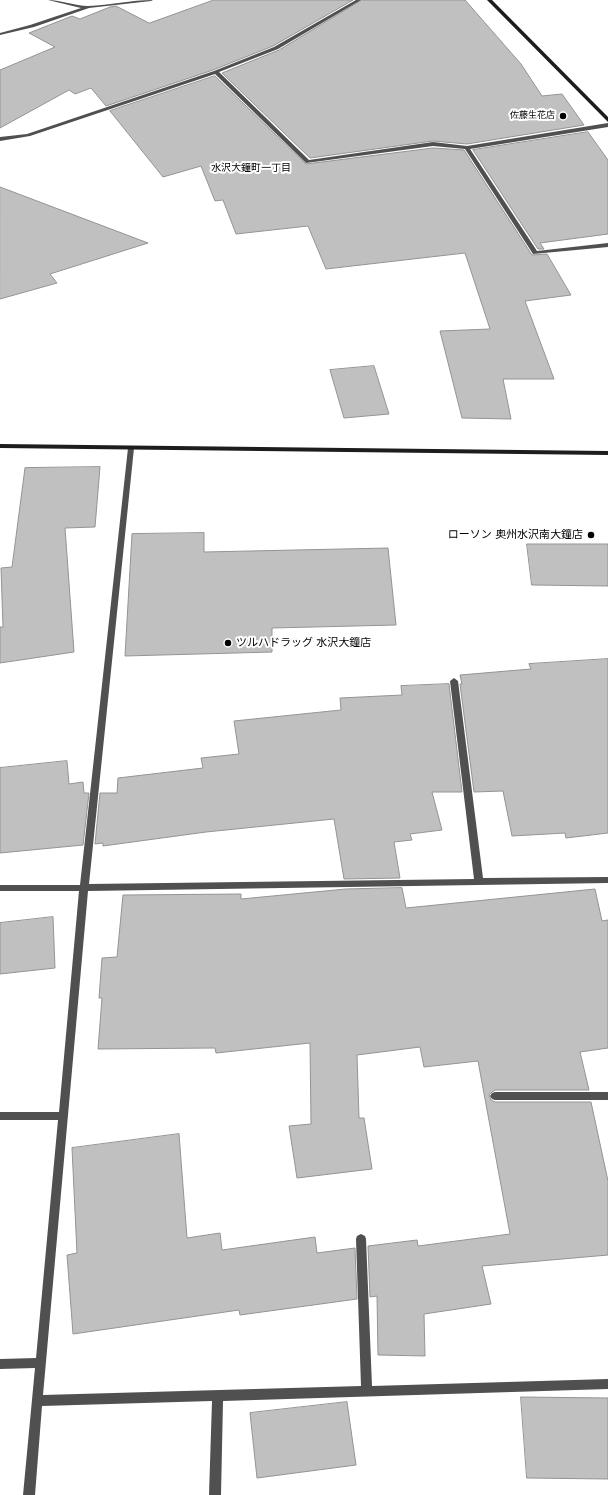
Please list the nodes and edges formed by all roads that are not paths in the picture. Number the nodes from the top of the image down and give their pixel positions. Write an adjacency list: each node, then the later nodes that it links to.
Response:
1 (50, 0): 5 (street)
2 (151, 0): 5 (street)
3 (359, 0): 7 (street)
4 (489, 0): 8 (street)
5 (88, 7): 6 (street)
6 (0, 34)
7 (216, 72): 10 (street); 11 (street)
8 (608, 120)
9 (608, 125): 11 (street)
10 (0, 139)
11 (468, 148): 12 (street)
12 (608, 245)
13 (0, 446): 14 (street)
14 (131, 448): 15 (street); 20 (street)
15 (608, 453)
16 (454, 680): 18 (street)
17 (608, 880): 18 (street)
18 (479, 882): 20 (street)
19 (0, 888): 20 (street)
20 (84, 888): 24 (street)
21 (495, 1096): 22 (street)
22 (608, 1096)
23 (0, 1116): 24 (street)
24 (64, 1116): 26 (street)
25 (361, 1239): 29 (street)
26 (41, 1363): 27 (street); 31 (street)
27 (0, 1364)
28 (608, 1384): 29 (street)
29 (367, 1392): 30 (street)
30 (218, 1395): 31 (street); 33 (street)
31 (38, 1401): 32 (street)
32 (29, 1495)
33 (215, 1495)

